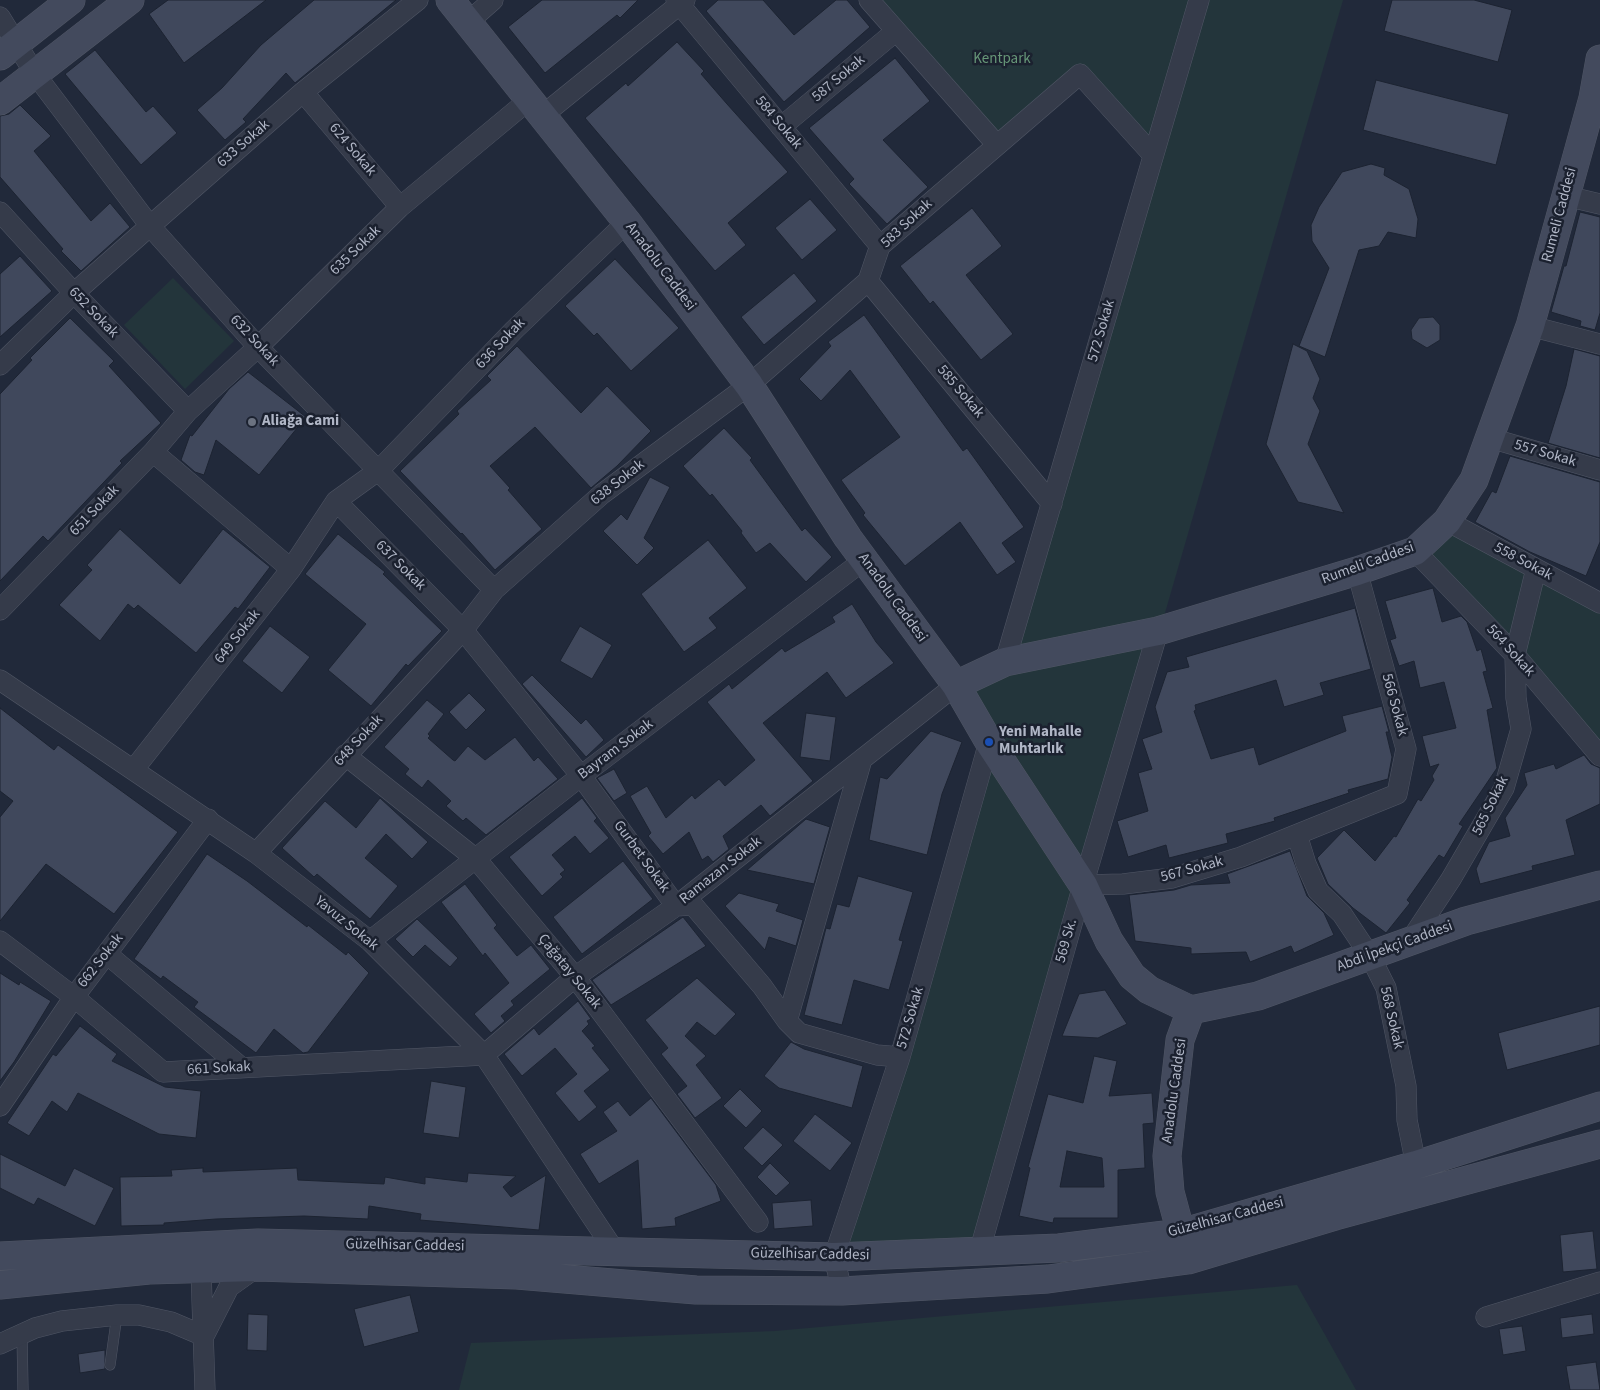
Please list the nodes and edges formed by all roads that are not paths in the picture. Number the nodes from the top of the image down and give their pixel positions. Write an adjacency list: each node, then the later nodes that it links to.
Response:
1 (70, 0): 12 (street)
2 (130, 0): 14 (street)
3 (418, 0): 15 (street, 633 Sokak)
4 (450, 0): 10 (street, Anadolu Caddesi)
5 (493, 0): 10 (street)
6 (868, 0): 11 (street)
7 (1199, 0): 21 (street, 572 Sokak)
8 (680, 1): 18 (street, 635 Sokak); 19 (street, 584 Sokak)
9 (0, 17): 12 (street, 632 Sokak)
10 (468, 22): 18 (street, Anadolu Caddesi)
11 (896, 31): 19 (street, 587 Sokak); 20 (street)
12 (8, 49): 14 (street, 632 Sokak)
13 (1600, 59): 16 (street, Rumeli Caddesi)
14 (35, 74): 17 (street); 27 (street, 632 Sokak)
15 (303, 92): 24 (street, 624 Sokak); 27 (street, 633 Sokak)
16 (1597, 99): 22 (street, Rumeli Caddesi)
17 (0, 100)
18 (536, 107): 24 (street, 635 Sokak); 26 (street, Anadolu Caddesi)
19 (781, 126): 28 (street, 584 Sokak)
20 (997, 146): 21 (street, 583 Sokak); 28 (street, 583 Sokak)
21 (1154, 155): 42 (street, 572 Sokak)
22 (1566, 196): 23 (street); 31 (street, Rumeli Caddesi)
23 (1600, 204)
24 (400, 207): 33 (street, 635 Sokak)
25 (0, 212): 30 (street, 652 Sokak)
26 (627, 222): 35 (street, Anadolu Caddesi); 39 (street, 636 Sokak)
27 (150, 226): 30 (street, 633 Sokak); 33 (street, 632 Sokak)
28 (880, 246): 29 (street, 583 Sokak)
29 (868, 281): 35 (street, 583 Sokak); 42 (street, 585 Sokak)
30 (74, 293): 34 (street, 633 Sokak); 36 (street, 652 Sokak)
31 (1530, 326): 32 (street); 37 (street, Rumeli Caddesi)
32 (1600, 344)
33 (258, 346): 36 (street, 635 Sokak); 39 (street, 632 Sokak)
34 (0, 364)
35 (749, 386): 45 (street, Anadolu Caddesi); 49 (street, 638 Sokak)
36 (188, 411): 38 (street, 651 Sokak)
37 (1490, 438): 40 (street, 557 Sokak); 43 (street, Rumeli Caddesi)
38 (153, 452): 46 (street); 51 (street, 651 Sokak)
39 (379, 470): 41 (street, 636 Sokak); 49 (street, 632 Sokak)
40 (1600, 470)
41 (336, 501): 46 (street, 649 Sokak); 52 (street, 637 Sokak)
42 (1052, 504): 55 (street, 572 Sokak)
43 (1447, 520): 44 (street, Rumeli Caddesi); 47 (street, 558 Sokak)
44 (1415, 551): 48 (street, Rumeli Caddesi); 54 (street, 564 Sokak)
45 (864, 560): 57 (street, Anadolu Caddesi); 63 (street, Bayram Sokak)
46 (291, 569): 62 (street, 649 Sokak)
47 (1536, 569): 50 (street, 558 Sokak); 54 (street, 565 Sokak)
48 (1357, 571): 53 (street, Rumeli Caddesi); 65 (street, 566 Sokak)
49 (494, 590): 52 (street, 638 Sokak)
50 (1600, 603)
51 (0, 610)
52 (464, 630): 59 (street, 648 Sokak); 63 (street, Gurbet Sokak)
53 (1158, 631): 55 (street, Rumeli Caddesi); 68 (street, 569 Sk.)
54 (1515, 655): 60 (street, 564 Sokak); 72 (street, 565 Sokak)
55 (1005, 662): 57 (street, Rumeli Caddesi)
56 (0, 680): 62 (street, Yavuz Sokak)
57 (956, 685): 58 (street, Anadolu Caddesi); 61 (street, Ramazan Sokak)
58 (989, 742): 68 (street, Anadolu Caddesi); 81 (street, 572 Sokak)
59 (345, 755): 66 (street, 648 Sokak); 67 (street, Çağatay Sokak)
60 (1600, 756)
61 (862, 759): 70 (street, Ramazan Sokak); 79 (street)
62 (134, 769): 64 (street, Yavuz Sokak)
63 (581, 776): 67 (street, Bayram Sokak); 70 (street, Gurbet Sokak)
64 (208, 819): 66 (street, Yavuz Sokak); 74 (street, 662 Sokak)
65 (1297, 835): 68 (street, 567 Sokak); 75 (street, 568 Sokak)
66 (256, 852): 73 (street, Yavuz Sokak)
67 (476, 859): 73 (street, Bayram Sokak); 76 (street, Çağatay Sokak)
68 (1083, 885): 78 (street, Anadolu Caddesi); 91 (street, 569 Sk.)
69 (1600, 885): 72 (street, Abdi İpekçi Caddesi)
70 (676, 906): 76 (street, Ramazan Sokak); 79 (street, Gurbet Sokak)
71 (0, 941): 77 (street, 661 Sokak)
72 (1410, 941): 75 (street, Abdi İpekçi Caddesi)
73 (370, 942): 80 (street, Yavuz Sokak)
74 (107, 954): 77 (street, 662 Sokak); 82 (street)
75 (1370, 956): 78 (street, Abdi İpekçi Caddesi); 86 (street, 568 Sokak)
76 (575, 977): 80 (street, Ramazan Sokak); 87 (street, Çağatay Sokak)
77 (74, 996): 82 (street, 661 Sokak); 83 (street, 662 Sokak)
78 (1191, 1010): 88 (street, Anadolu Caddesi)
79 (787, 1021): 81 (street, Gurbet Sokak)
80 (484, 1055): 82 (street, 661 Sokak); 90 (street, Yavuz Sokak)
81 (900, 1057): 92 (street, 572 Sokak)
82 (242, 1068)
83 (0, 1106)
84 (1600, 1106): 86 (street, Güzelhisar Caddesi)
85 (1600, 1144): 98 (street, Güzelhisar Caddesi)
86 (1416, 1165): 88 (street, Güzelhisar Caddesi)
87 (758, 1222)
88 (1181, 1233): 91 (street, Güzelhisar Caddesi)
89 (5, 1248): 90 (street, Güzelhisar Caddesi); 95 (street)
90 (614, 1250): 92 (street, Güzelhisar Caddesi)
91 (979, 1253): 92 (street, Güzelhisar Caddesi)
92 (834, 1257): 98 (street)
93 (257, 1267): 94 (street, Güzelhisar Caddesi); 98 (street, Güzelhisar Caddesi); 102 (street)
94 (201, 1270): 95 (street, Güzelhisar Caddesi); 102 (street)
95 (41, 1280): 97 (street, Güzelhisar Caddesi)
96 (1600, 1282): 100 (street)
97 (0, 1286)
98 (842, 1291)
99 (117, 1315): 101 (street); 102 (street); 104 (lane)
100 (1486, 1317)
101 (22, 1333): 103 (street); 105 (lane)
102 (204, 1336): 106 (street)
103 (0, 1344)
104 (110, 1366)
105 (23, 1390)
106 (205, 1390)

